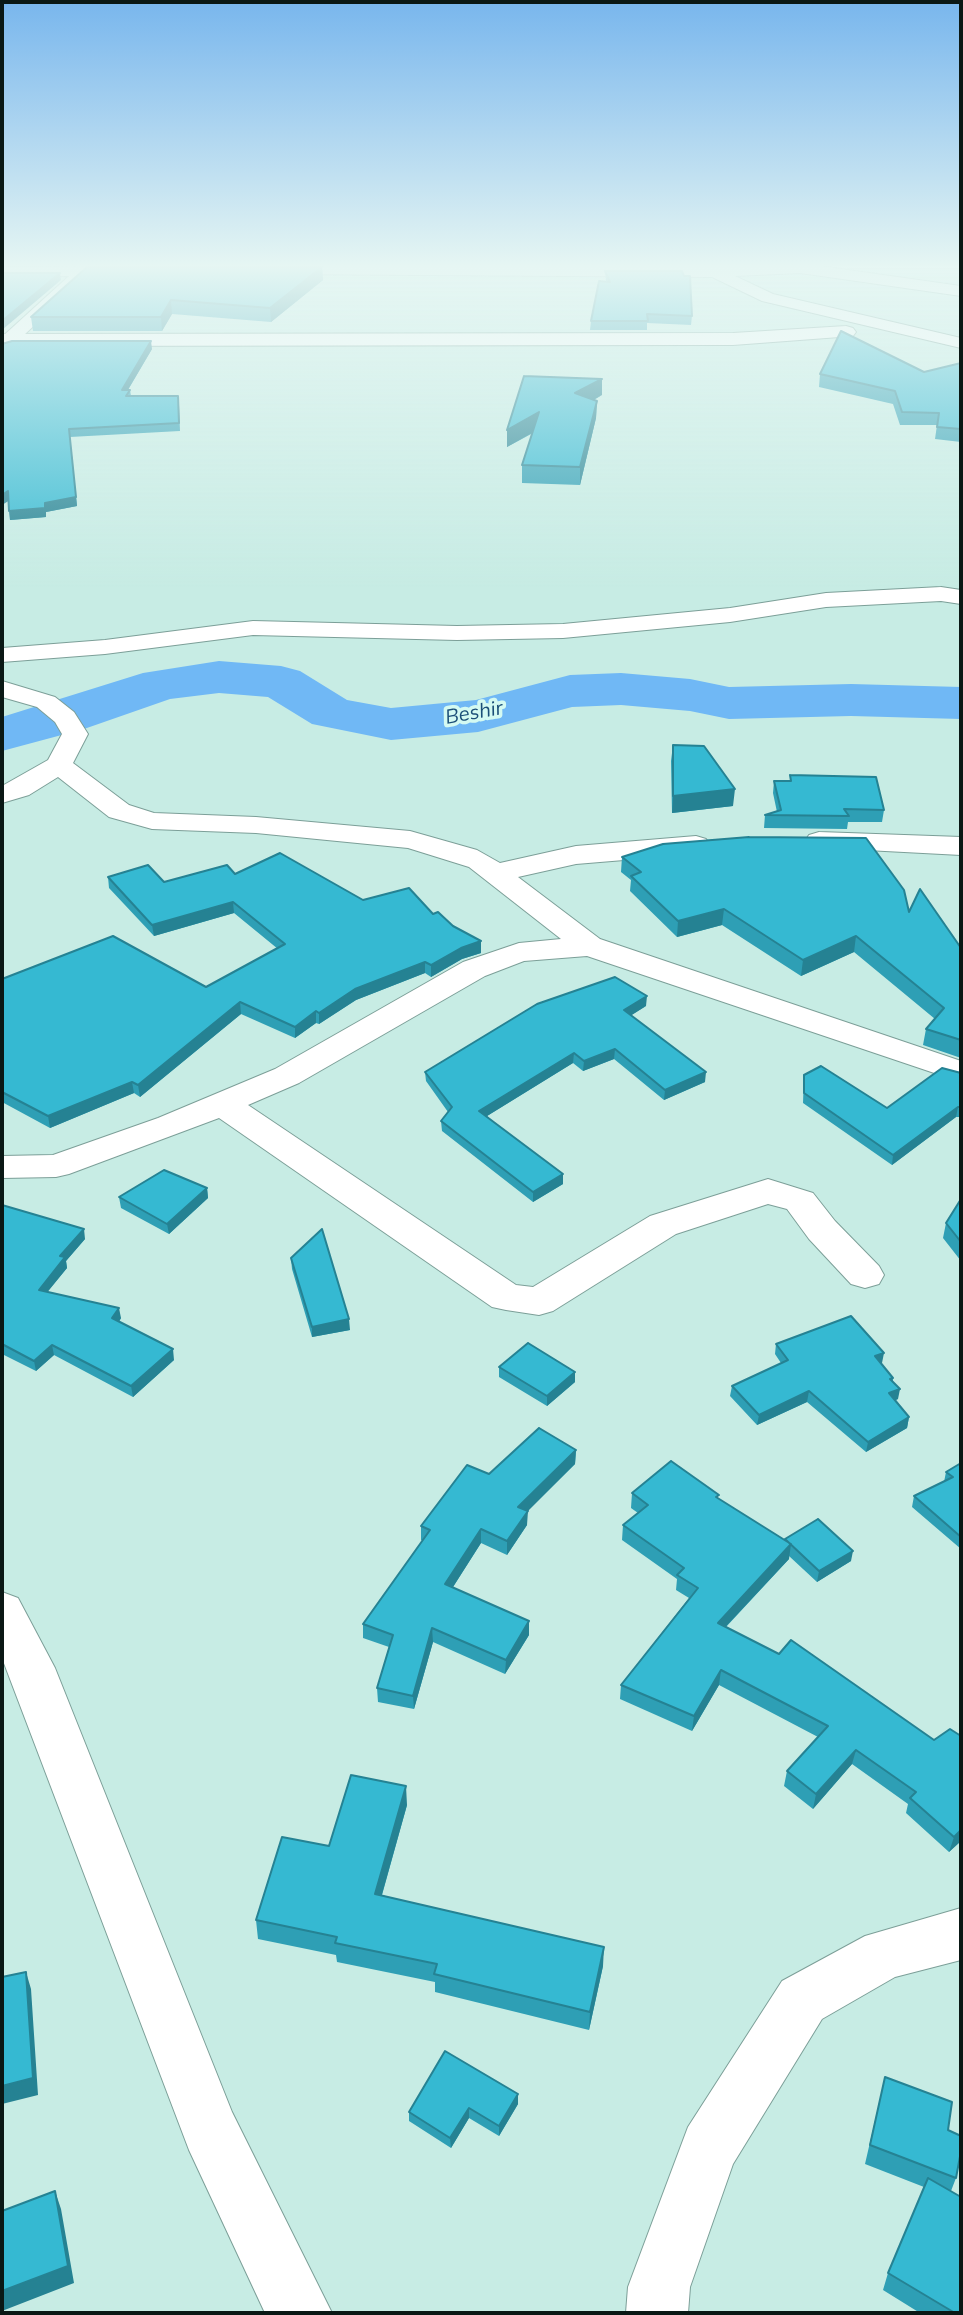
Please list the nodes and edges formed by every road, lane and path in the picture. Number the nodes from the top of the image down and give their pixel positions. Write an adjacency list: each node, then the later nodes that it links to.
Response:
1 (961, 597): 2 (street)
2 (2, 655)
3 (2, 689): 4 (street)
4 (59, 765): 5 (street); 9 (street)
5 (2, 795)
6 (794, 840): 8 (street)
7 (716, 843): 9 (street)
8 (961, 846)
9 (494, 873): 10 (street)
10 (589, 946): 11 (street); 12 (street)
11 (961, 1072)
12 (222, 1104): 13 (street); 14 (street)
13 (2, 1167)
14 (865, 1275)
15 (2, 1611): 17 (street)
16 (961, 1934): 18 (street)
17 (301, 2313)
18 (657, 2313)

